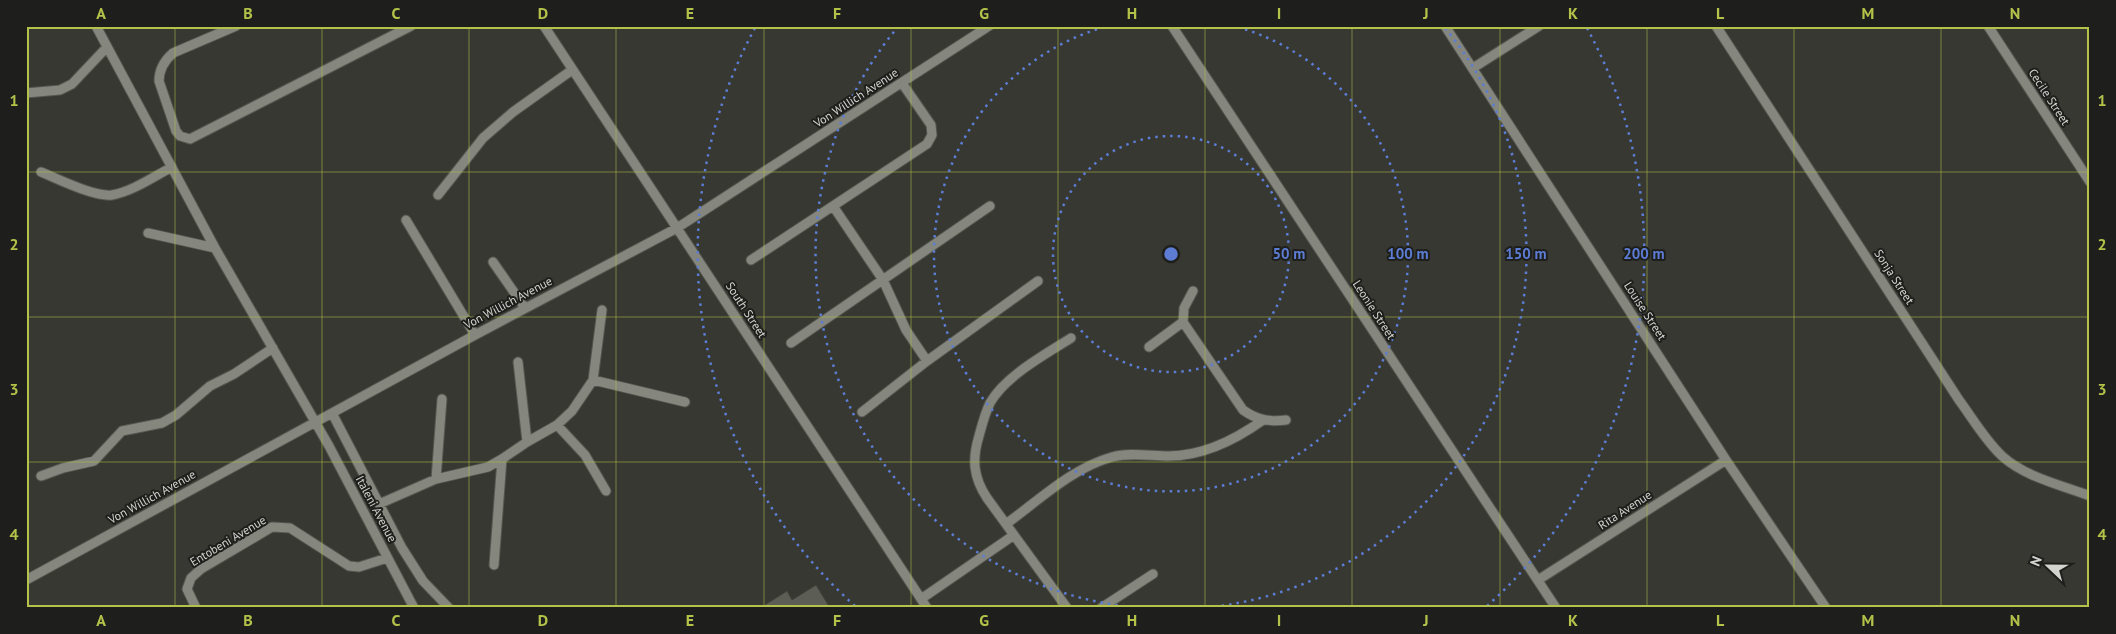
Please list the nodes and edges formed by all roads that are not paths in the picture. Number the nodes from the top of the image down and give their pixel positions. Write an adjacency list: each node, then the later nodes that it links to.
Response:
1 (96, 26): 11 (street, Italeni Avenue)
2 (236, 26): 3 (street)
3 (411, 26)
4 (544, 26): 13 (street, South Street)
5 (988, 26): 14 (street, Von Willich Avenue)
6 (1172, 26): 64 (street, Leonie Street)
7 (1445, 26): 12 (street, Louise Street)
8 (1538, 26): 12 (street)
9 (1716, 26): 56 (street, Sonja Street)
10 (1988, 26): 18 (street, Cecile Street)
11 (108, 47): 15 (street); 16 (street, Italeni Avenue)
12 (1473, 68): 52 (street, Louise Street)
13 (572, 70): 19 (street); 23 (street, South Street)
14 (902, 82): 20 (street); 23 (street, Von Willich Avenue)
15 (26, 92)
16 (172, 166): 17 (street); 25 (street, Italeni Avenue)
17 (41, 172)
18 (2090, 182)
19 (438, 195)
20 (833, 206): 26 (street); 28 (street)
21 (990, 206): 28 (street)
22 (406, 220): 34 (street)
23 (677, 228): 31 (street, Von Willich Avenue); 65 (street, South Street)
24 (148, 233): 25 (street)
25 (216, 248): 38 (street, Italeni Avenue)
26 (751, 260)
27 (493, 262): 31 (street)
28 (882, 280): 36 (street); 39 (street)
29 (1038, 282): 39 (street)
30 (1193, 291): 33 (street)
31 (525, 308): 34 (street, Von Willich Avenue)
32 (602, 310): 41 (street)
33 (1183, 322): 37 (street); 46 (street)
34 (474, 335): 45 (street, Von Willich Avenue)
35 (1071, 338): 58 (street)
36 (791, 343)
37 (1149, 346)
38 (272, 348): 48 (street, Italeni Avenue); 53 (street)
39 (927, 361): 44 (street)
40 (518, 362): 50 (street)
41 (593, 380): 43 (street); 49 (street)
42 (442, 399): 54 (street)
43 (685, 402)
44 (862, 412)
45 (332, 413): 48 (street, Von Willich Avenue); 57 (street)
46 (1263, 420): 47 (street); 58 (street)
47 (1286, 420)
48 (316, 422): 60 (street, Italeni Avenue); 63 (street, Von Willich Avenue)
49 (557, 425): 50 (street); 55 (street)
50 (527, 442): 51 (street)
51 (502, 459): 54 (street); 61 (street)
52 (1726, 460): 64 (street, Rita Avenue); 73 (street, Louise Street)
53 (41, 476)
54 (436, 479): 57 (street)
55 (606, 491)
56 (2090, 496)
57 (379, 504): 68 (street)
58 (1006, 524): 59 (street)
59 (1014, 535): 65 (street); 70 (street)
60 (388, 558): 66 (street, Entobeni Avenue); 67 (street, Italeni Avenue)
61 (494, 565)
62 (1152, 574): 71 (street)
63 (26, 580)
64 (1538, 580): 72 (street, Leonie Street)
65 (922, 599): 69 (street, South Street)
66 (196, 608)
67 (414, 608)
68 (449, 608)
69 (927, 608)
70 (1067, 608)
71 (1101, 608)
72 (1556, 608)
73 (1826, 608)

